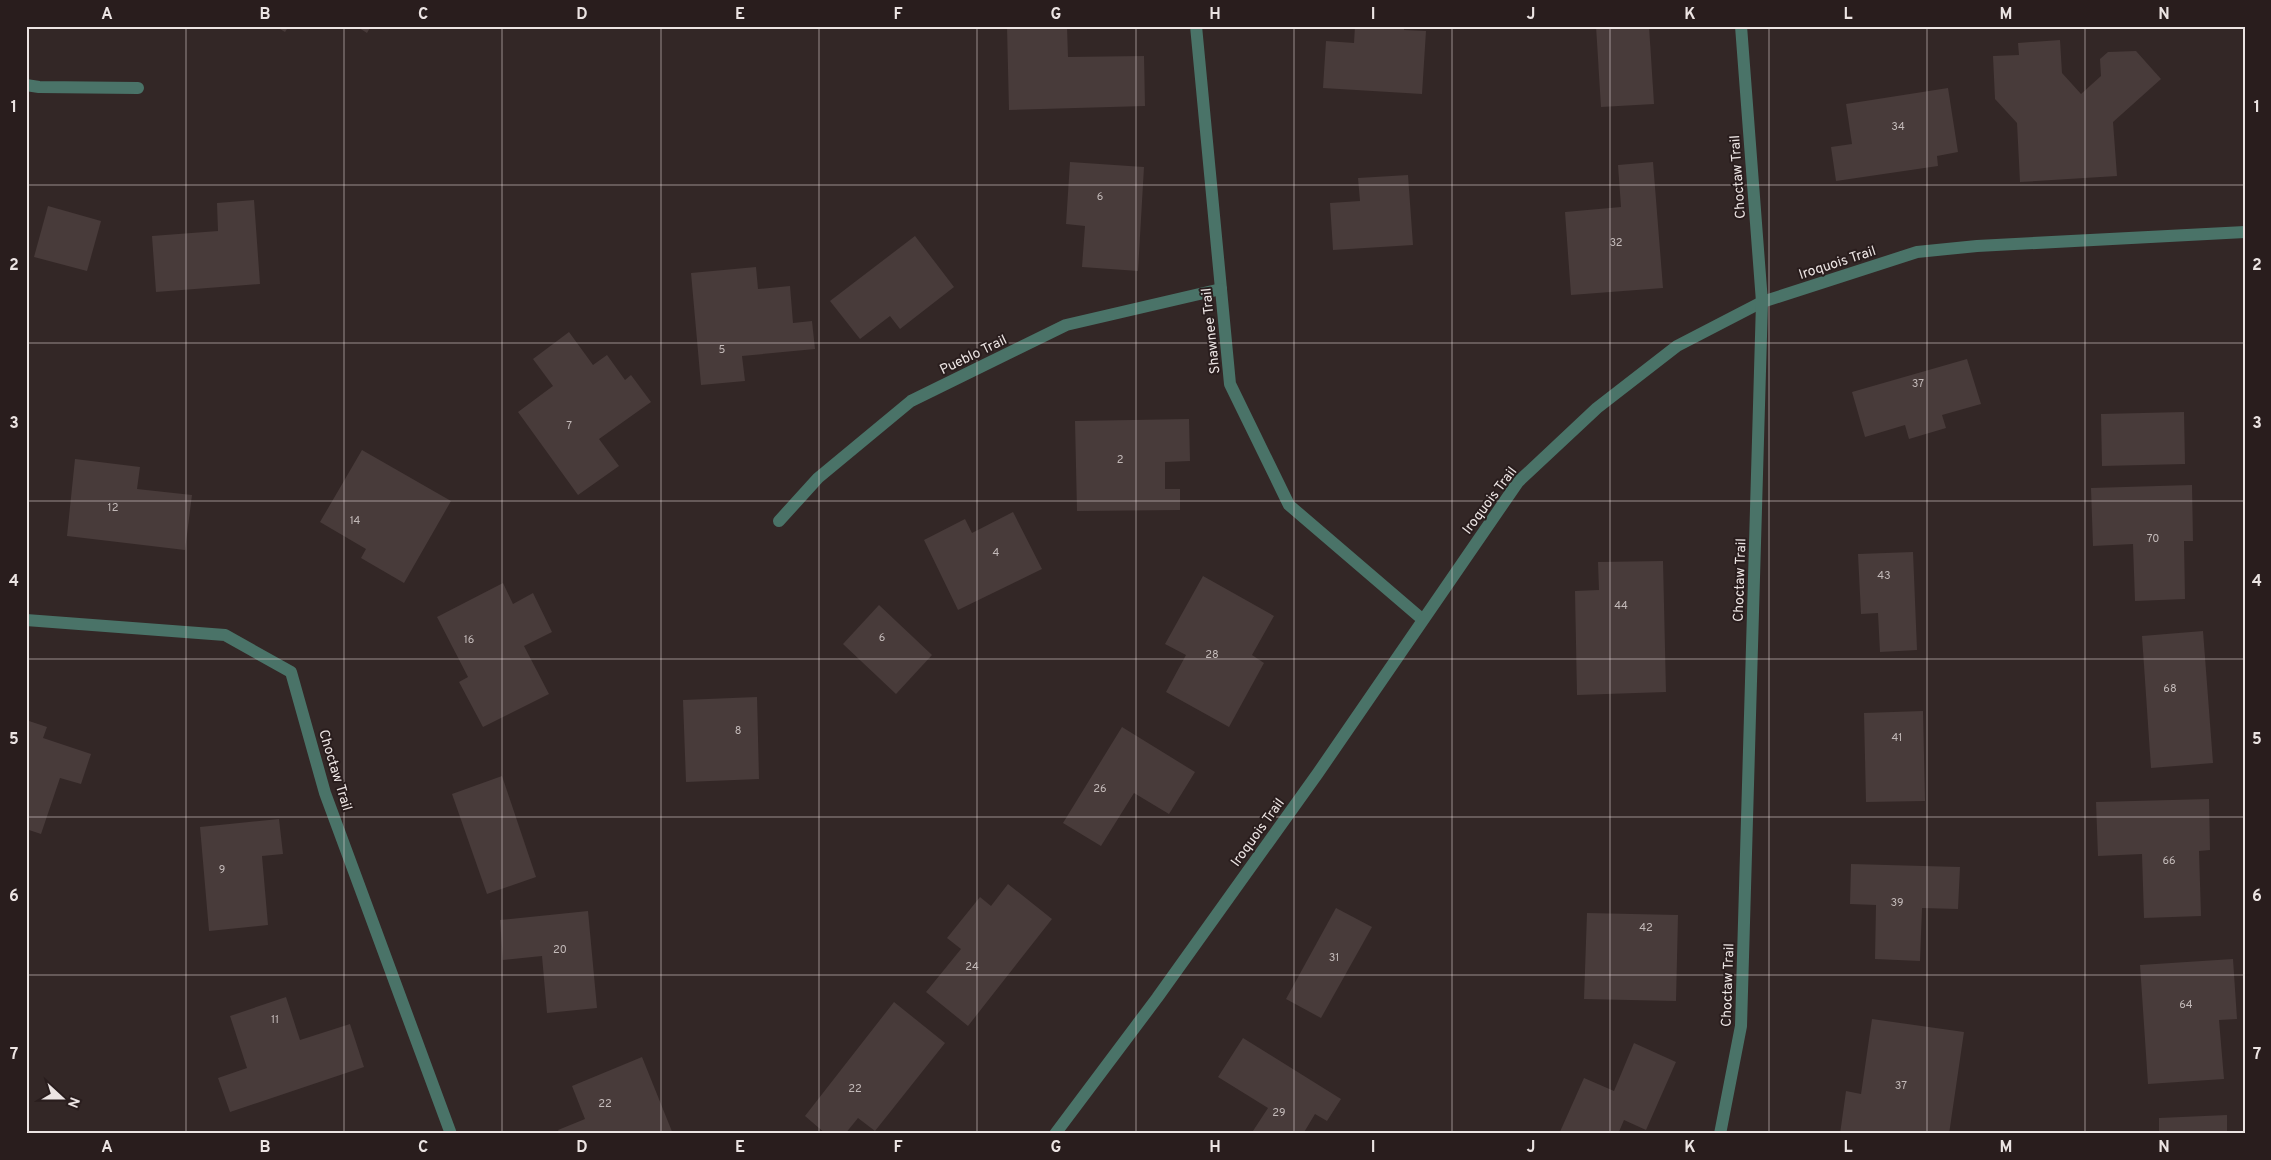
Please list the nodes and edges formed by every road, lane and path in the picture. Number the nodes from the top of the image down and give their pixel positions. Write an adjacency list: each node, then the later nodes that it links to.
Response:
1 (1196, 26): 6 (street, Shawnee Trail)
2 (1742, 26): 7 (street, Choctaw Trail)
3 (26, 85): 4 (street)
4 (138, 88)
5 (2245, 232): 7 (street, Iroquois Trail)
6 (1221, 289): 8 (street, Pueblo Trail); 9 (street, Shawnee Trail)
7 (1762, 302): 9 (street, Iroquois Trail); 13 (street, Choctaw Trail)
8 (780, 521)
9 (1422, 619): 12 (street, Iroquois Trail)
10 (26, 620): 11 (street, Choctaw Trail)
11 (451, 1134)
12 (1056, 1134)
13 (1720, 1134)

